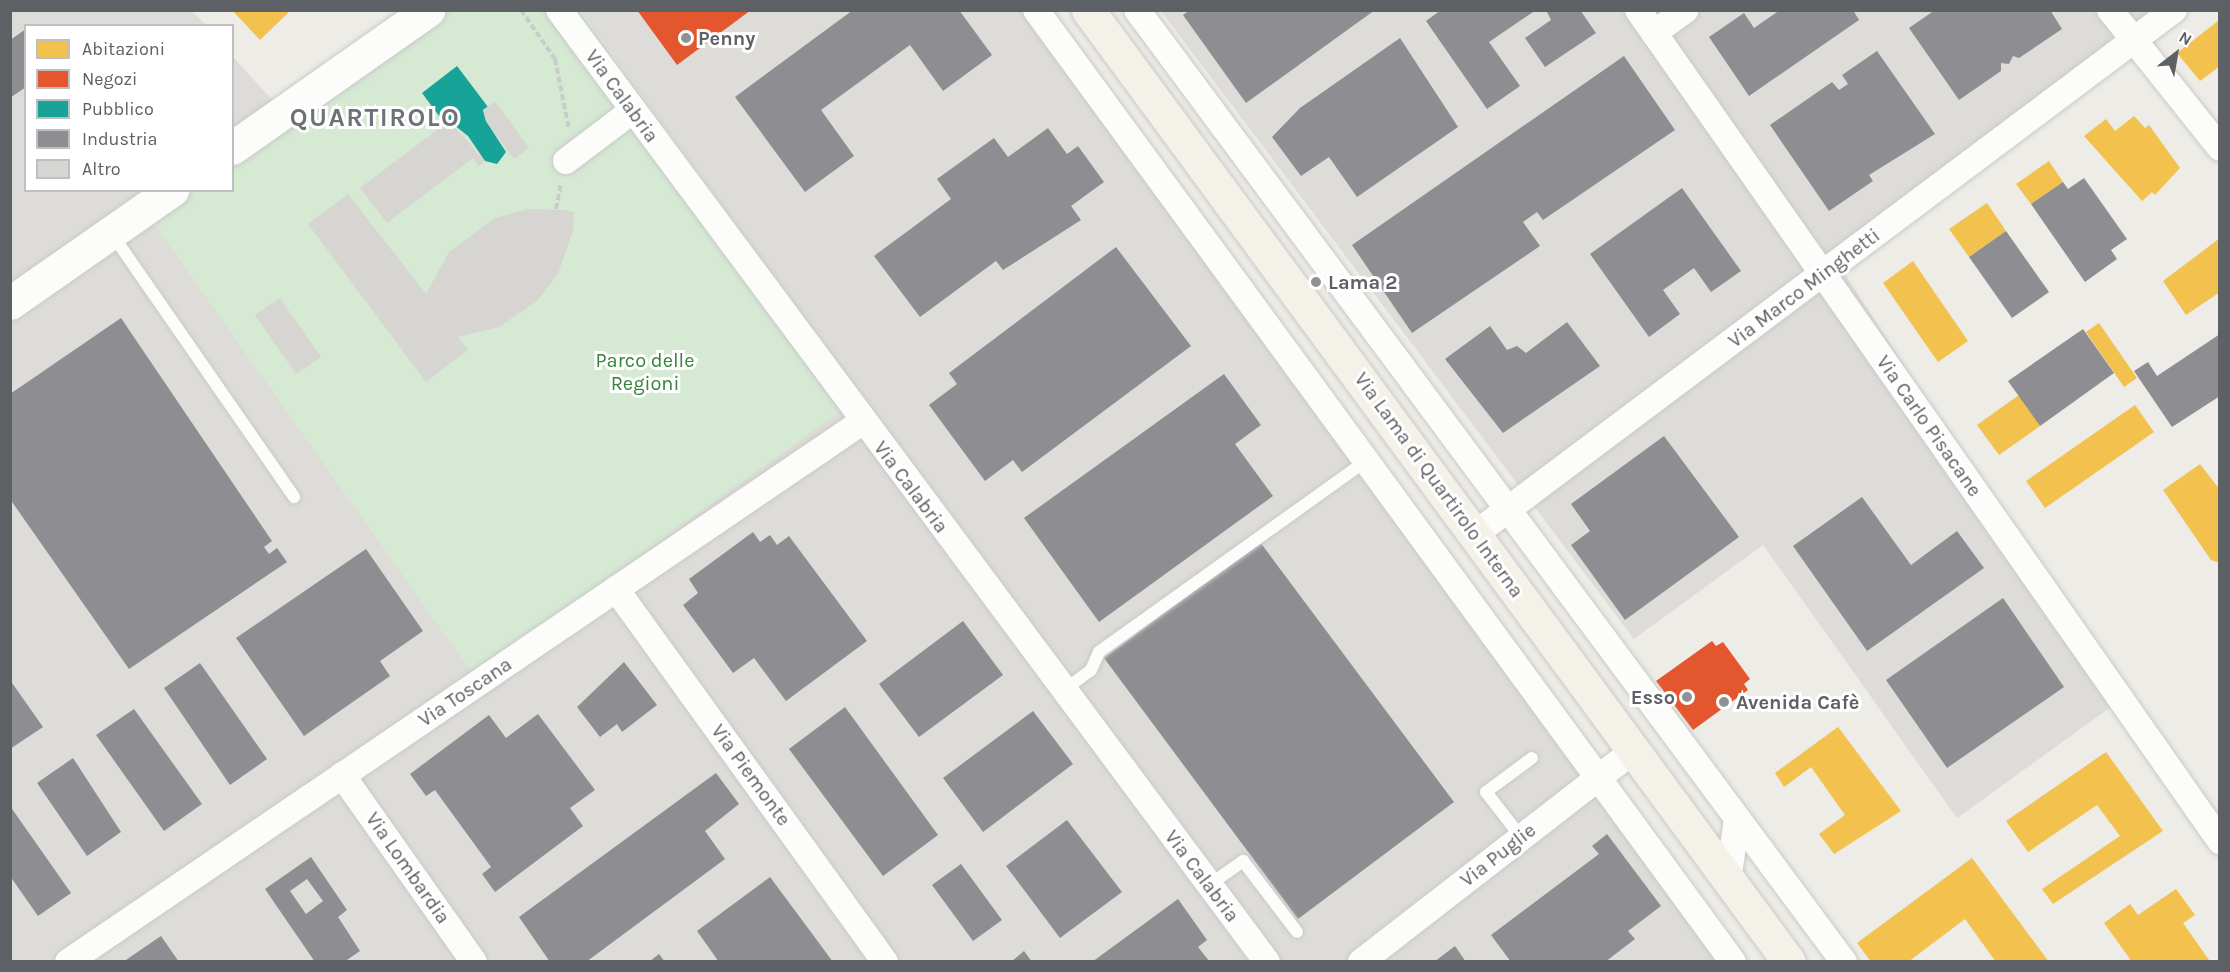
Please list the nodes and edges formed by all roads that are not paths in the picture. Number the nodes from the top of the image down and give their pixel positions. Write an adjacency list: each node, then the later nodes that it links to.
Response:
1 (428, 10): 13 (street)
2 (559, 10): 12 (street, Via Calabria)
3 (1036, 10): 21 (street)
4 (1088, 10): 24 (main road, Via Lama di Quartirolo Interna)
5 (1137, 10): 23 (street)
6 (1638, 10): 10 (street, Via Carlo Pisacane)
7 (1686, 10): 10 (street)
8 (2110, 10): 11 (street)
9 (2174, 10): 11 (street, Via Marco Minghetti)
10 (1654, 33): 18 (street, Via Carlo Pisacane)
11 (2132, 40): 14 (street); 18 (street, Via Marco Minghetti)
12 (632, 111): 15 (street); 20 (street, Via Calabria)
13 (234, 147)
14 (2220, 148)
15 (566, 161)
16 (169, 192): 17 (street)
17 (111, 233): 19 (street); 22 (lane)
18 (1822, 275): 23 (street, Via Marco Minghetti); 33 (street, Via Carlo Pisacane)
19 (10, 303)
20 (862, 422): 25 (street, Via Toscana); 26 (street, Via Calabria)
21 (1366, 461): 26 (lane); 30 (street)
22 (294, 497)
23 (1510, 508): 24 (street, Via Marco Minghetti); 31 (street)
24 (1475, 534): 27 (main road, Via Lama di Quartirolo Interna)
25 (616, 589): 29 (street, Via Toscana); 40 (street, Via Piemonte)
26 (1063, 691): 35 (street, Via Calabria)
27 (1634, 750): 30 (street, Via Puglie); 34 (main road, Via Lama di Quartirolo Interna)
28 (1532, 759): 32 (lane)
29 (342, 775): 38 (street, Via Toscana); 39 (street, Via Lombardia)
30 (1598, 777): 32 (street, Via Puglie); 37 (street)
31 (1737, 820): 34 (street); 44 (street)
32 (1521, 837): 42 (street, Via Puglie)
33 (2220, 841)
34 (1728, 880): 43 (main road, Via Lama di Quartirolo Interna)
35 (1209, 885): 36 (lane); 41 (street, Via Calabria)
36 (1297, 932)
37 (1723, 958)
38 (68, 962)
39 (474, 962)
40 (885, 962)
41 (1267, 962)
42 (1361, 962)
43 (1789, 962)
44 (1844, 962)

